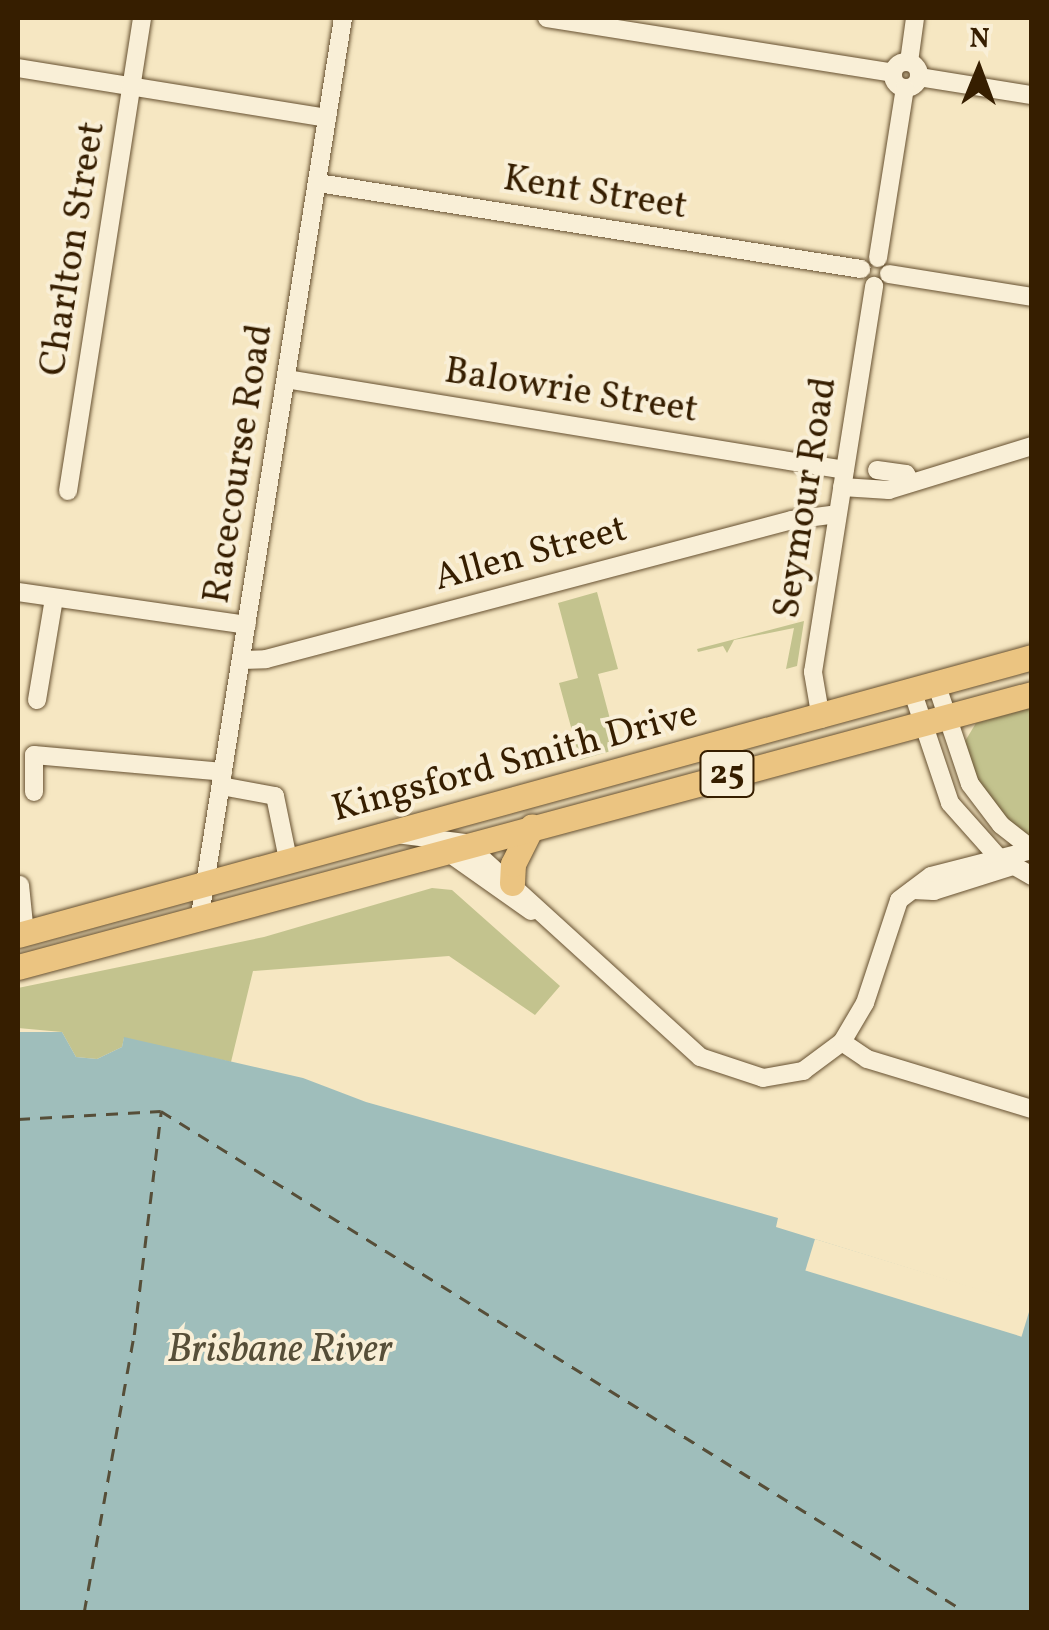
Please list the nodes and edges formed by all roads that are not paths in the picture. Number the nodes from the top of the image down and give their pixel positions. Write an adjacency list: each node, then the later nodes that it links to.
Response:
1 (142, 18): 7 (street, Charlton Street)
2 (343, 18): 9 (street, Racecourse Road)
3 (547, 18): 6 (street)
4 (916, 18): 6 (street)
5 (18, 68): 7 (street)
6 (906, 75): 8 (street); 11 (street)
7 (132, 86): 9 (street); 21 (street, Charlton Street)
8 (1032, 95)
9 (327, 118): 10 (street, Racecourse Road)
10 (318, 183): 12 (street, Kent Street); 16 (street, Racecourse Road)
11 (878, 258): 12 (street); 13 (street)
12 (862, 269): 14 (street)
13 (890, 274): 14 (street); 15 (street)
14 (874, 286): 19 (street, Seymour Road)
15 (1032, 297)
16 (286, 379): 19 (street, Balowrie Street); 25 (street, Racecourse Road)
17 (1032, 446): 20 (street)
18 (877, 470): 20 (street)
19 (843, 479): 20 (street); 22 (street, Seymour Road)
20 (911, 483)
21 (68, 492)
22 (837, 514): 27 (street, Allen Street); 31 (street, Seymour Road)
23 (18, 592): 24 (street)
24 (54, 598): 25 (street); 30 (street)
25 (247, 625): 27 (street, Racecourse Road)
26 (1032, 657): 28 (highway, Kingsford Smith Drive / 25)
27 (242, 660): 33 (street, Racecourse Road)
28 (925, 690): 31 (highway, Kingsford Smith Drive / 25); 32 (street); 32 (street)
29 (1032, 694): 32 (highway, Kingsford Smith Drive / 25)
30 (37, 700)
31 (821, 719): 36 (highway, Kingsford Smith Drive / 25)
32 (934, 719): 35 (highway, Kingsford Smith Drive / 25); 38 (street); 39 (street)
33 (222, 778): 34 (street); 40 (street); 44 (street, Racecourse Road)
34 (34, 792)
35 (532, 826): 37 (highway, Kingsford Smith Drive / 25); 42 (highway)
36 (394, 833): 37 (street); 40 (highway, Kingsford Smith Drive / 25)
37 (457, 848): 42 (street); 45 (street); 46 (highway, Kingsford Smith Drive / 25)
38 (1032, 850): 39 (street)
39 (1005, 861): 41 (street); 49 (street)
40 (289, 864): 44 (highway, Kingsford Smith Drive / 25)
41 (1032, 876)
42 (512, 883): 45 (street)
43 (20, 886): 47 (street)
44 (204, 888): 46 (street, Racecourse Road); 47 (highway, Kingsford Smith Drive / 25)
45 (536, 914): 49 (street)
46 (199, 921): 48 (highway, Kingsford Smith Drive / 25)
47 (21, 934)
48 (18, 967)
49 (842, 1042): 50 (street)
50 (1032, 1109)

